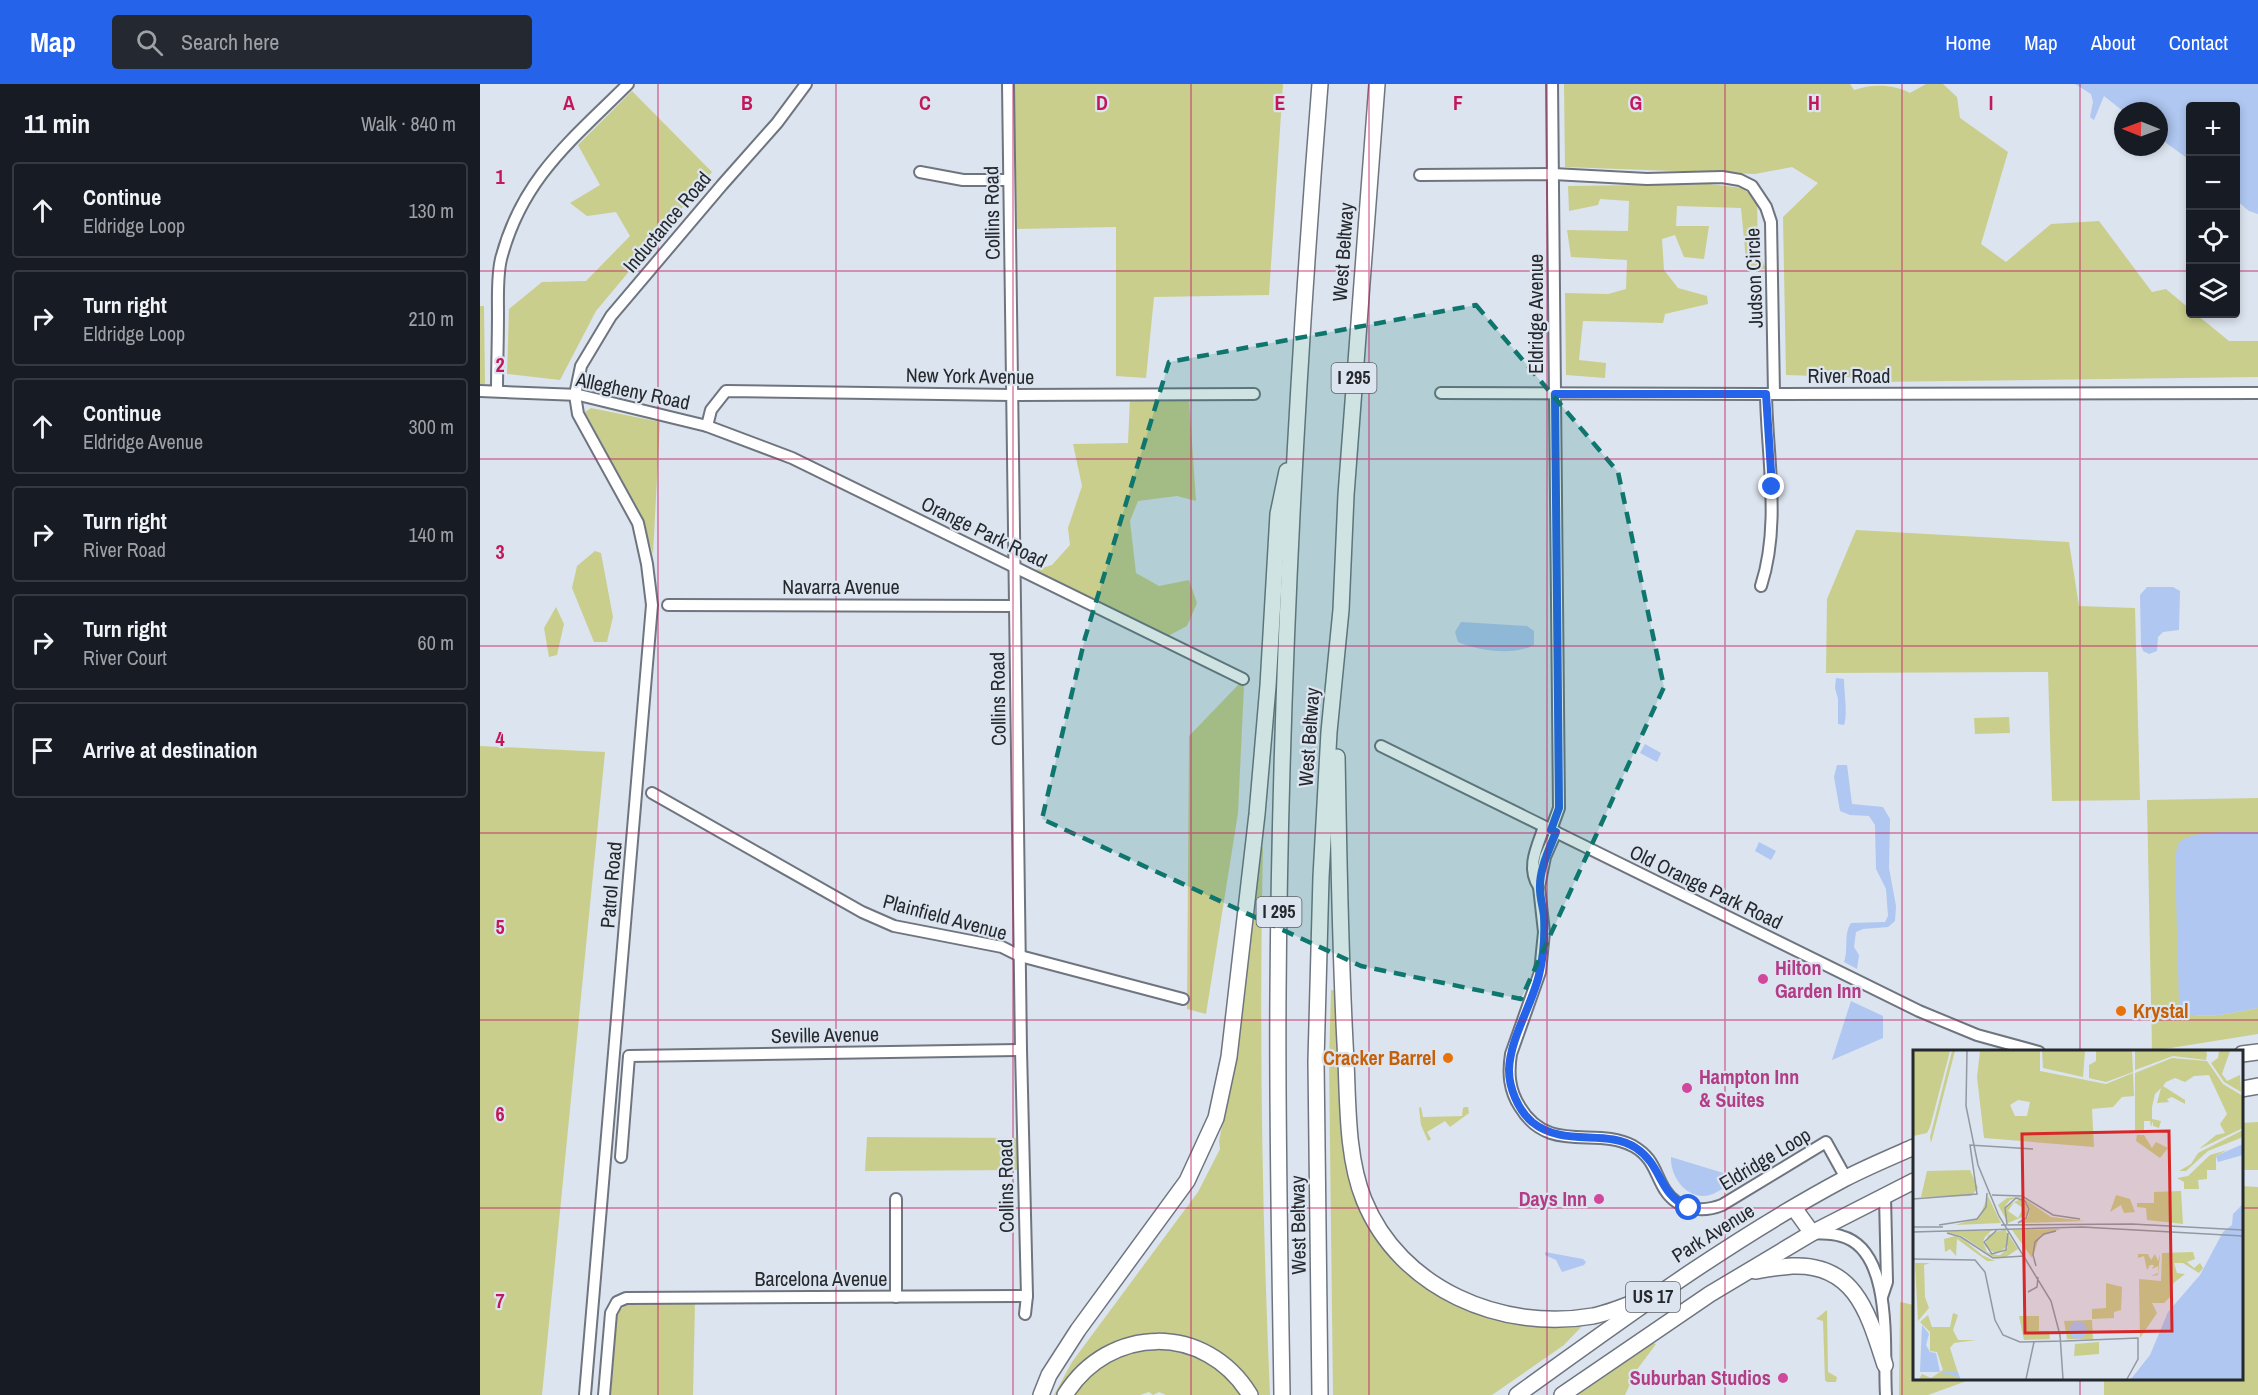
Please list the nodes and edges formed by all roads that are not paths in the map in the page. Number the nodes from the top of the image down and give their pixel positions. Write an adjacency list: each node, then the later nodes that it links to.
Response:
1 (628, 84): 12 (street)
2 (806, 84): 18 (street, Inductance Road)
3 (1008, 84): 10 (street, Collins Road)
4 (1320, 84): 21 (highway, West Beltway / I 295)
5 (1377, 84): 26 (highway, West Beltway / I 295)
6 (1552, 84): 8 (street, Eldridge Avenue)
7 (920, 172): 10 (street)
8 (1553, 174): 9 (street, Judson Circle); 16 (street, Eldridge Avenue); 17 (street, Judson Circle)
9 (1420, 175)
10 (1009, 180): 19 (street, Collins Road)
11 (480, 391): 12 (street, Allegheny Road)
12 (497, 392): 18 (street, Allegheny Road)
13 (1441, 393): 16 (street, River Road)
14 (2258, 393): 17 (street, River Road)
15 (1254, 394): 19 (street, New York Avenue)
16 (1555, 394): 17 (street, River Road); 30 (street, Eldridge Avenue)
17 (1770, 394): 23 (street, Judson Circle)
18 (575, 395): 20 (street, Allegheny Road); 55 (street, Patrol Road)
19 (1012, 395): 20 (street, New York Avenue); 22 (street, Collins Road)
20 (707, 426): 22 (street, Orange Park Road)
21 (1295, 429): 57 (highway); 60 (highway, West Beltway / I 295)
22 (1015, 567): 25 (street, Collins Road); 27 (street, Orange Park Road)
23 (1761, 586)
24 (668, 605): 25 (street, Navarra Avenue)
25 (1015, 606): 31 (street, Collins Road)
26 (1335, 673): 48 (highway); 61 (highway, West Beltway / I 295)
27 (1243, 679)
28 (1381, 746): 30 (street, Old Orange Park Road)
29 (652, 793): 31 (street, Plainfield Avenue)
30 (1550, 830): 33 (street, Old Orange Park Road); 41 (street, Eldridge Loop)
31 (1020, 956): 32 (street, Plainfield Avenue); 34 (street, Collins Road)
32 (1183, 999)
33 (2023, 1049)
34 (1021, 1050): 40 (street, Seville Avenue); 49 (street, Collins Road)
35 (2258, 1052): 36 (highway)
36 (2243, 1054)
37 (2258, 1086): 38 (highway)
38 (2243, 1089)
39 (1913, 1147): 41 (highway, Park Avenue / US 17)
40 (621, 1157)
41 (1846, 1178): 45 (highway, Park Avenue / US 17)
42 (1913, 1182): 43 (highway, US 17)
43 (1885, 1197): 46 (highway, US 17); 51 (street)
44 (896, 1198): 50 (street)
45 (1794, 1208): 46 (highway); 48 (highway, Park Avenue / US 17)
46 (1812, 1233): 47 (highway, US 17); 51 (street)
47 (1749, 1271): 53 (highway); 54 (highway, US 17)
48 (1662, 1291): 62 (highway, Park Avenue / US 17)
49 (1027, 1296): 50 (street, Barcelona Avenue); 52 (street, Collins Road)
50 (896, 1297): 56 (street, Barcelona Avenue)
51 (1882, 1297): 53 (street)
52 (1025, 1314)
53 (1885, 1365): 64 (street)
54 (1574, 1389): 63 (highway, US 17)
55 (585, 1395)
56 (604, 1395)
57 (1041, 1395)
58 (1065, 1395): 59 (highway)
59 (1250, 1395)
60 (1282, 1395)
61 (1320, 1395)
62 (1517, 1395)
63 (1562, 1395)
64 (1886, 1395)

